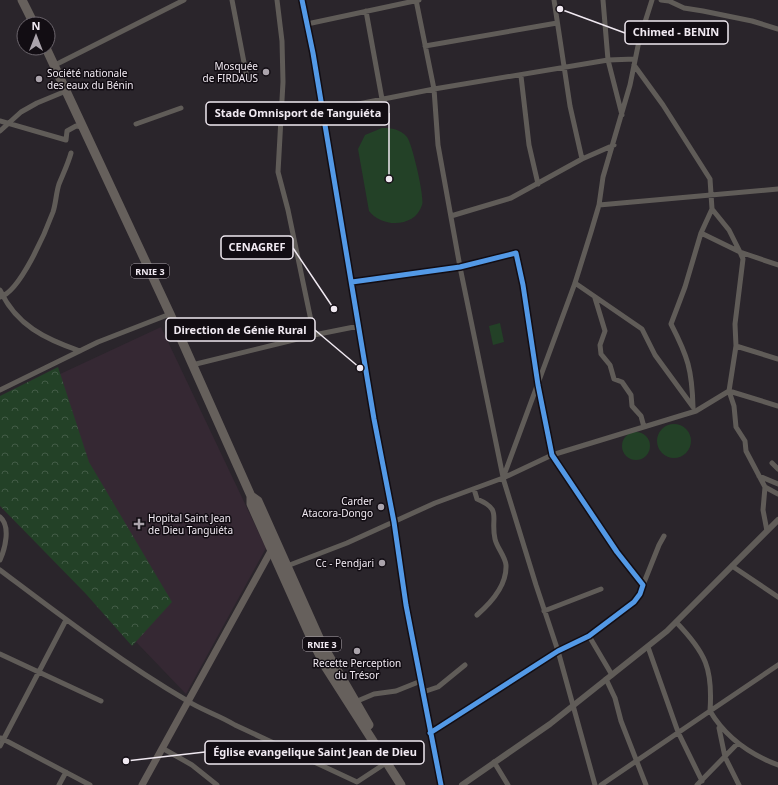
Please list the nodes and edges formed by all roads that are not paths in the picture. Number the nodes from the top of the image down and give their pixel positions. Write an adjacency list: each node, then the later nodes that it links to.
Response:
1 (22, 0): 12 (highway)
2 (184, 0): 21 (street)
3 (232, 0): 24 (street)
4 (277, 0): 56 (street)
5 (302, 0): 14 (street)
6 (417, 0): 11 (street); 16 (street)
7 (554, 0): 13 (street)
8 (603, 0): 19 (street)
9 (652, 0): 18 (street)
10 (661, 0): 15 (street)
11 (366, 11): 14 (street); 27 (street)
12 (30, 16)
13 (557, 23): 16 (street); 22 (street)
14 (307, 24): 29 (street)
15 (778, 29)
16 (425, 46): 25 (street)
17 (50, 56): 21 (highway, RNIE 3)
18 (635, 59): 19 (street); 20 (street)
19 (608, 60): 22 (street); 30 (street)
20 (634, 65): 30 (street); 41 (street)
21 (55, 66): 26 (highway, RNIE 3)
22 (565, 69): 23 (street); 38 (street)
23 (521, 76): 25 (street); 39 (street)
24 (247, 78)
25 (434, 90): 27 (street); 44 (street)
26 (66, 91): 32 (street); 34 (highway, RNIE 3)
27 (382, 99): 29 (street)
28 (181, 108): 33 (street)
29 (322, 110): 49 (street)
30 (622, 116): 36 (street)
31 (0, 120): 32 (street)
32 (10, 122): 34 (street); 35 (street)
33 (136, 124)
34 (84, 127): 54 (highway, RNIE 3)
35 (0, 131)
36 (614, 145): 38 (street); 42 (street)
37 (71, 153): 52 (street)
38 (582, 159): 39 (street)
39 (538, 184): 44 (street)
40 (778, 188): 41 (street)
41 (712, 195): 42 (street); 43 (street)
42 (599, 205): 50 (street)
43 (712, 209): 45 (street); 46 (street)
44 (451, 216): 48 (street)
45 (701, 233): 46 (street); 65 (street)
46 (740, 252): 47 (street); 57 (street)
47 (778, 265)
48 (460, 267): 49 (street); 61 (street); 71 (street)
49 (352, 282): 55 (street)
50 (575, 283): 53 (street); 61 (street)
51 (0, 290): 52 (street)
52 (1, 296): 58 (street)
53 (595, 297): 65 (street); 66 (street)
54 (170, 314): 58 (street); 60 (highway, RNIE 3)
55 (360, 326): 56 (street); 78 (street)
56 (314, 335): 60 (street)
57 (736, 346): 59 (street); 63 (street)
58 (80, 351): 62 (street)
59 (778, 359)
60 (192, 365): 81 (highway, RNIE 3)
61 (538, 385): 67 (street); 71 (street)
62 (0, 390)
63 (729, 391): 64 (street); 65 (street); 70 (street)
64 (778, 406)
65 (695, 409): 66 (street)
66 (644, 427): 67 (street)
67 (552, 455): 71 (street); 86 (street)
68 (772, 463): 69 (street)
69 (778, 469)
70 (759, 476): 72 (street); 73 (street)
71 (503, 478): 74 (street); 89 (street)
72 (778, 484)
73 (764, 487): 75 (street); 79 (street)
74 (474, 489): 78 (street); 90 (street)
75 (778, 494)
76 (0, 517): 82 (street)
77 (778, 520): 79 (street)
78 (394, 522): 83 (street); 102 (street)
79 (766, 531): 84 (street)
80 (664, 536): 86 (street)
81 (275, 548): 83 (highway, RNIE 3); 97 (highway, RNIE 3); 105 (main road)
82 (0, 560)
83 (287, 566): 97 (highway, RNIE 3)
84 (732, 566): 88 (street); 92 (street)
85 (0, 570): 91 (street)
86 (643, 585): 93 (street)
87 (601, 589): 89 (street)
88 (778, 597)
89 (544, 611): 95 (street)
90 (477, 615)
91 (66, 620): 100 (street); 105 (street)
92 (676, 622): 94 (street); 108 (street)
93 (589, 636): 95 (street); 101 (street)
94 (648, 646): 101 (street); 110 (street)
95 (558, 651): 107 (street); 111 (street)
96 (0, 654): 100 (street)
97 (328, 664): 106 (highway, RNIE 3); 119 (highway, RNIE 3)
98 (465, 665): 103 (street)
99 (778, 665): 108 (street)
100 (38, 672): 104 (street); 112 (street)
101 (609, 677): 107 (street); 118 (street)
102 (420, 681): 103 (street); 106 (street)
103 (423, 692): 111 (street)
104 (101, 701)
105 (187, 701): 115 (main road); 123 (street)
106 (355, 702): 131 (highway, RNIE 3)
107 (573, 705): 117 (street); 134 (street)
108 (710, 711): 109 (street); 110 (street)
109 (719, 727): 113 (street); 116 (street)
110 (678, 732): 118 (street); 122 (street)
111 (430, 733): 132 (street)
112 (2, 739): 114 (street); 121 (street)
113 (738, 744): 116 (street); 120 (street)
114 (0, 746)
115 (162, 748): 127 (main road); 128 (street)
116 (726, 757): 122 (street); 138 (street)
117 (494, 762): 124 (street); 133 (street)
118 (636, 762): 135 (street); 136 (street)
119 (386, 763): 123 (street); 130 (highway, RNIE 3)
120 (778, 765)
121 (66, 772): 125 (street); 126 (street)
122 (702, 781): 137 (street)
123 (357, 782): 129 (street)
124 (465, 784)
125 (59, 785)
126 (90, 785)
127 (142, 785)
128 (217, 785)
129 (351, 785)
130 (401, 785)
131 (408, 785)
132 (441, 785)
133 (508, 785)
134 (594, 785)
135 (601, 785)
136 (646, 785)
137 (697, 785)
138 (739, 785)

